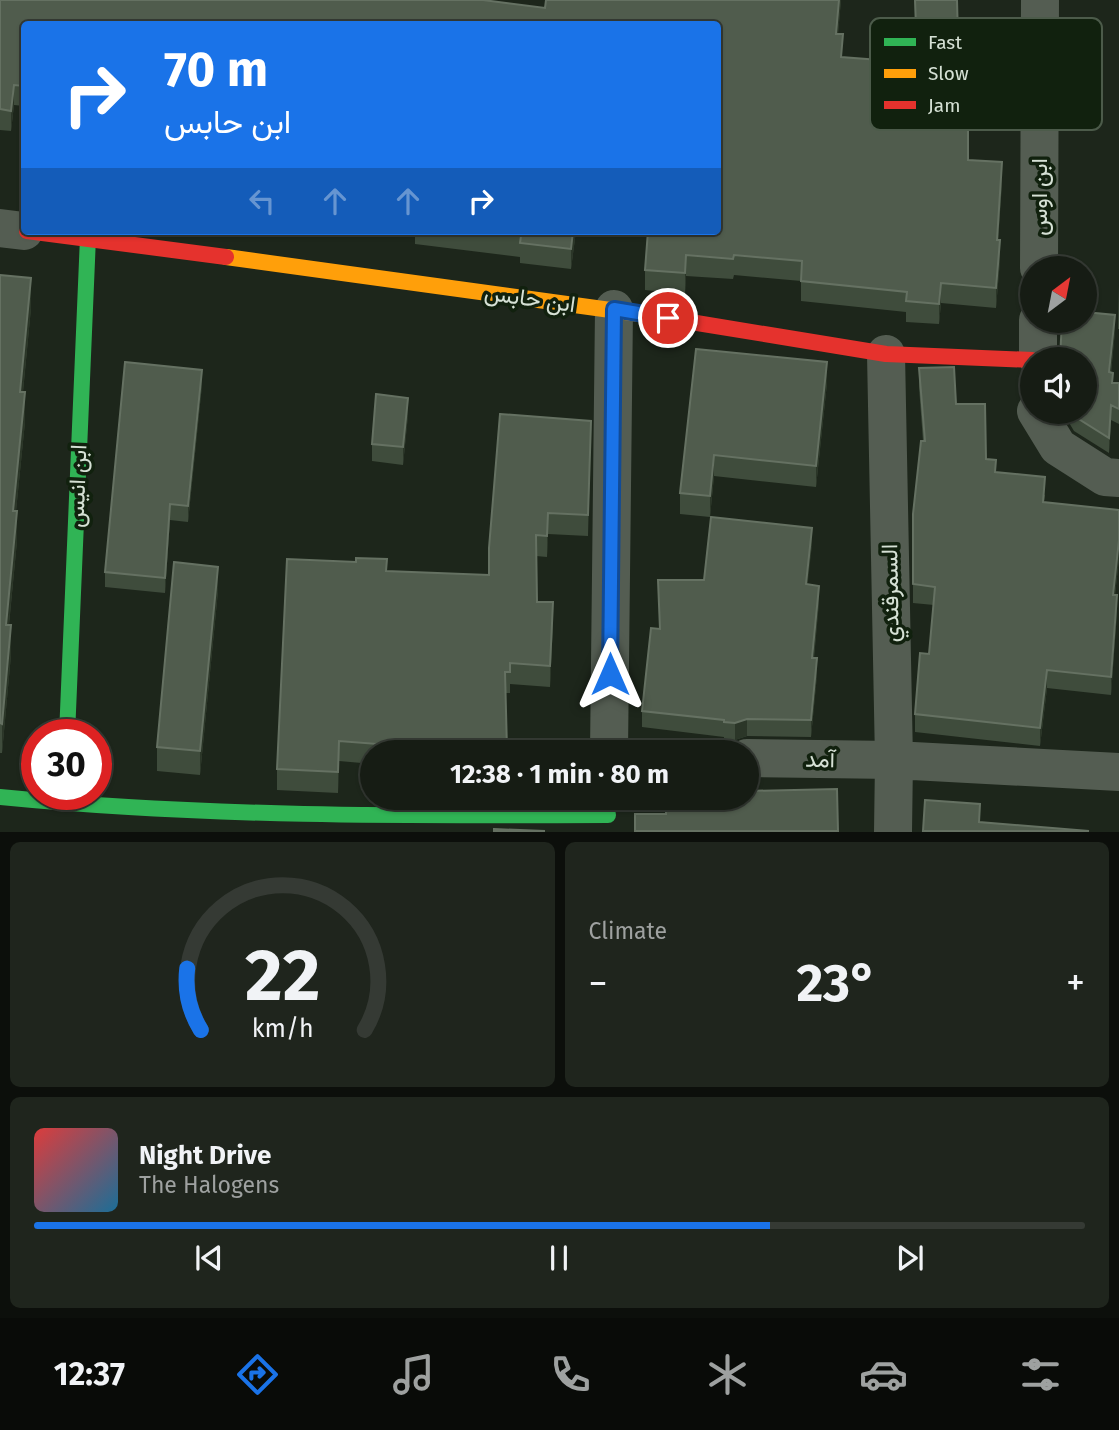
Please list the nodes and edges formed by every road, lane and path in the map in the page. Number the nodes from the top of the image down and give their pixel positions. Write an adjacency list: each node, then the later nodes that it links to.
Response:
1 (1040, 0): 2 (street, ابن اوس)
2 (1040, 18)
3 (1040, 130): 8 (street, ابن اوس)
4 (0, 228): 5 (street, ابن حابس)
5 (21, 230)
6 (67, 235): 7 (street, ابن حابس)
7 (88, 237): 9 (street, ابن حابس); 14 (street, ابن انيس)
8 (1039, 256)
9 (614, 309): 10 (street, ابن حابس); 15 (street)
10 (886, 354): 11 (street, ابن حابس); 17 (street, السمرقندي)
11 (1020, 360)
12 (1044, 424): 13 (street)
13 (1119, 478)
14 (68, 719)
15 (609, 740)
16 (759, 758): 17 (street, آمد)
17 (894, 760): 18 (street, آمد); 25 (street, السمرقندي)
18 (1119, 772)
19 (0, 797): 20 (street)
20 (21, 798)
21 (106, 810): 23 (street)
22 (608, 815): 24 (street)
23 (157, 822): 24 (street)
24 (376, 823)
25 (893, 831)

